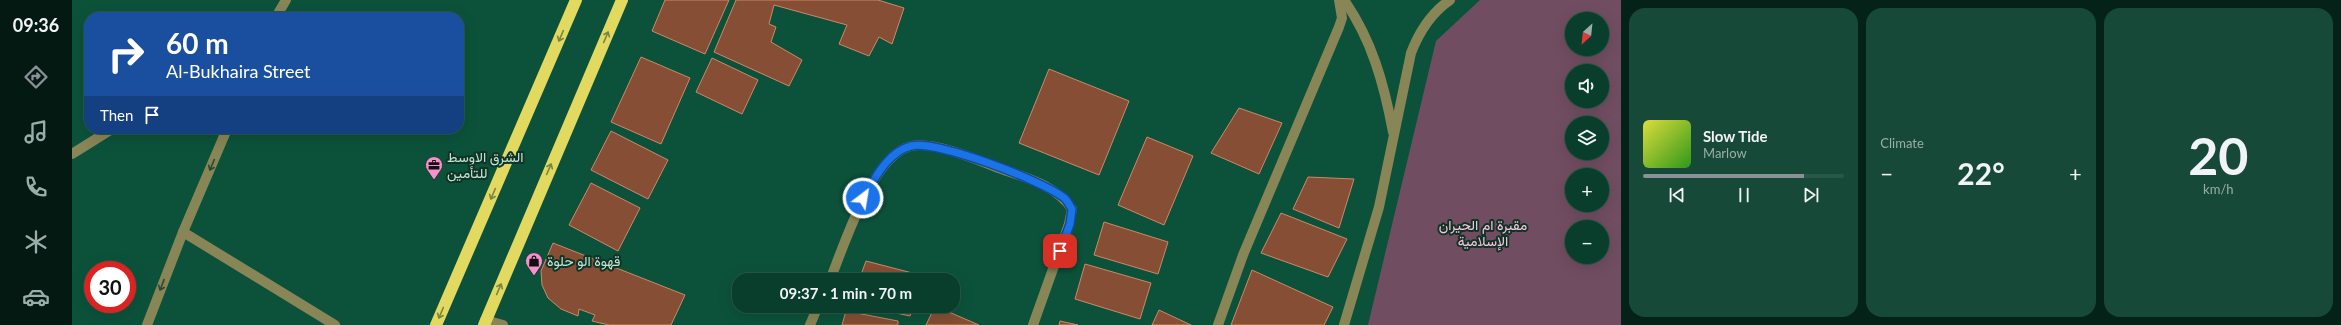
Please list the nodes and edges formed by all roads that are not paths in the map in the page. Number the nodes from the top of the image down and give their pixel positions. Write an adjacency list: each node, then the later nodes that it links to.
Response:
1 (286, 0): 7 (street)
2 (622, 0): 15 (highway, one-way to 2)
3 (1339, 0): 22 (street)
4 (1344, 0): 10 (street)
5 (1450, 0): 10 (street)
6 (574, 1): 18 (highway, one-way to 18)
7 (279, 12)
8 (104, 134): 11 (street)
9 (225, 134): 12 (street, one-way to 12)
10 (1394, 136): 23 (street)
11 (72, 154)
12 (183, 232): 16 (street, one-way to 16); 17 (street)
13 (833, 273): 21 (street)
14 (815, 313): 20 (street)
15 (484, 323): 19 (street)
16 (147, 325)
17 (335, 325)
18 (436, 325)
19 (503, 325)
20 (810, 325)
21 (1033, 325)
22 (1218, 325)
23 (1344, 325)

